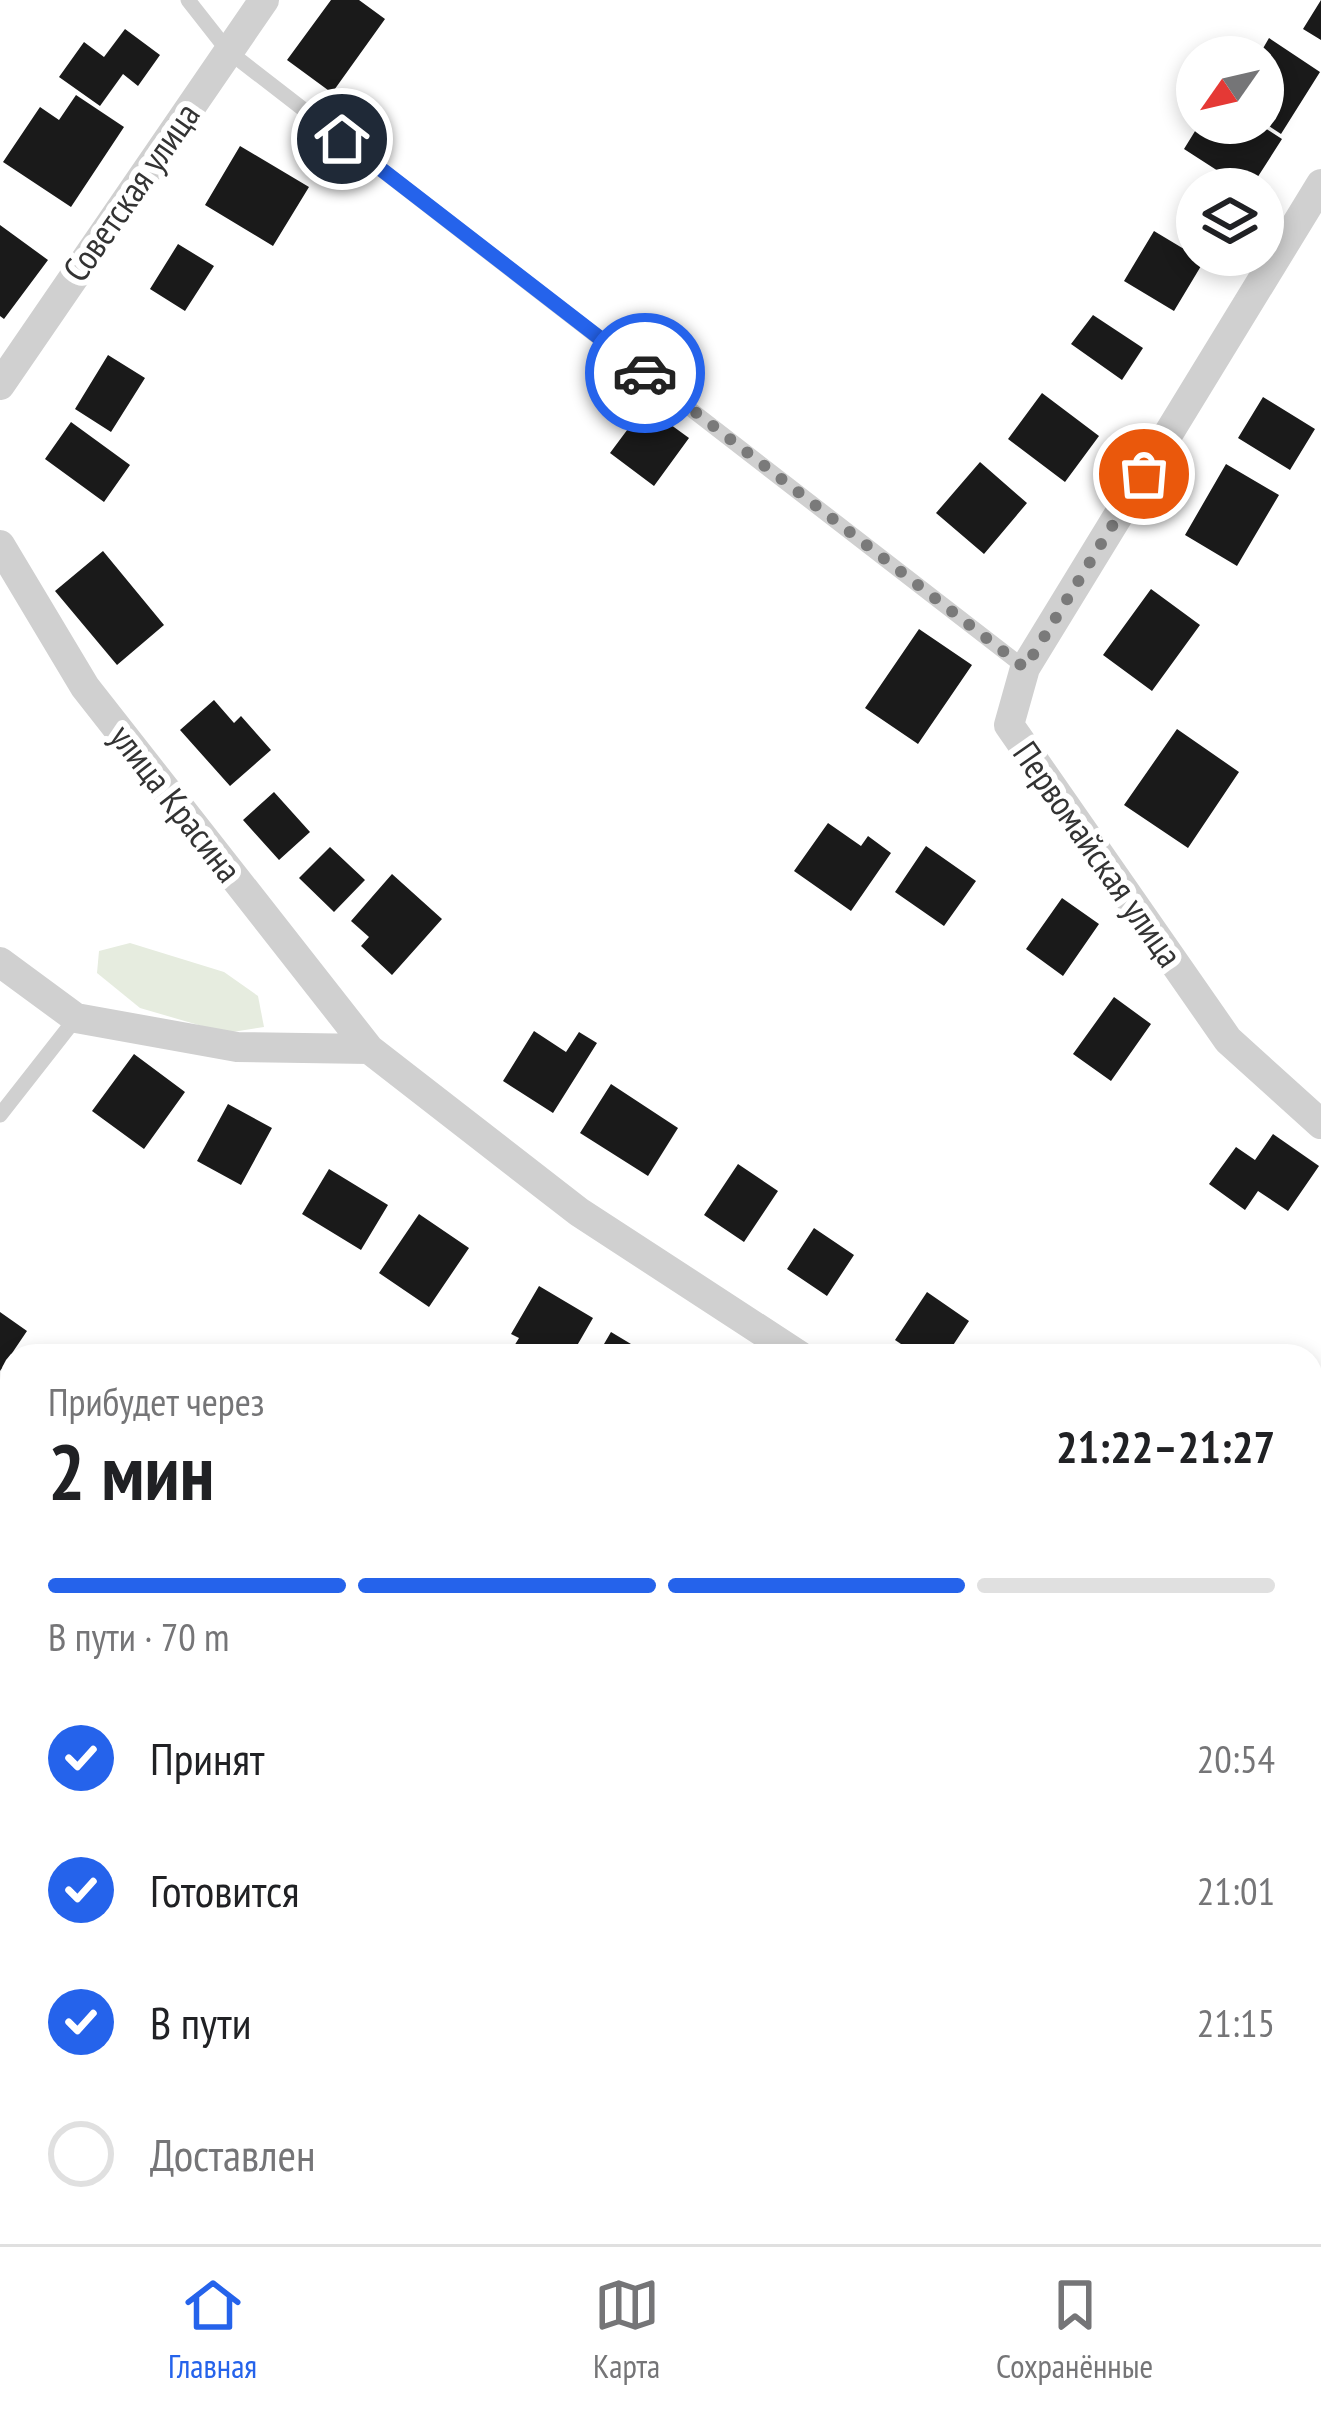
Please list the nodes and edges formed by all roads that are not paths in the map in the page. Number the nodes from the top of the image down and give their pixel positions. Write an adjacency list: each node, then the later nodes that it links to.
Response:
1 (188, 0): 3 (lane)
2 (264, 0): 3 (street, Советская улица)
3 (228, 51): 5 (street, Советская улица); 7 (lane)
4 (1321, 184): 7 (street, Первомайская улица)
5 (0, 385)
6 (0, 545): 10 (street, улица Красина)
7 (1025, 668): 12 (street, Первомайская улица)
8 (0, 962): 9 (street)
9 (76, 1018): 10 (street); 11 (lane)
10 (369, 1049): 13 (street, улица Красина)
11 (0, 1115)
12 (1321, 1124)
13 (782, 1344)

